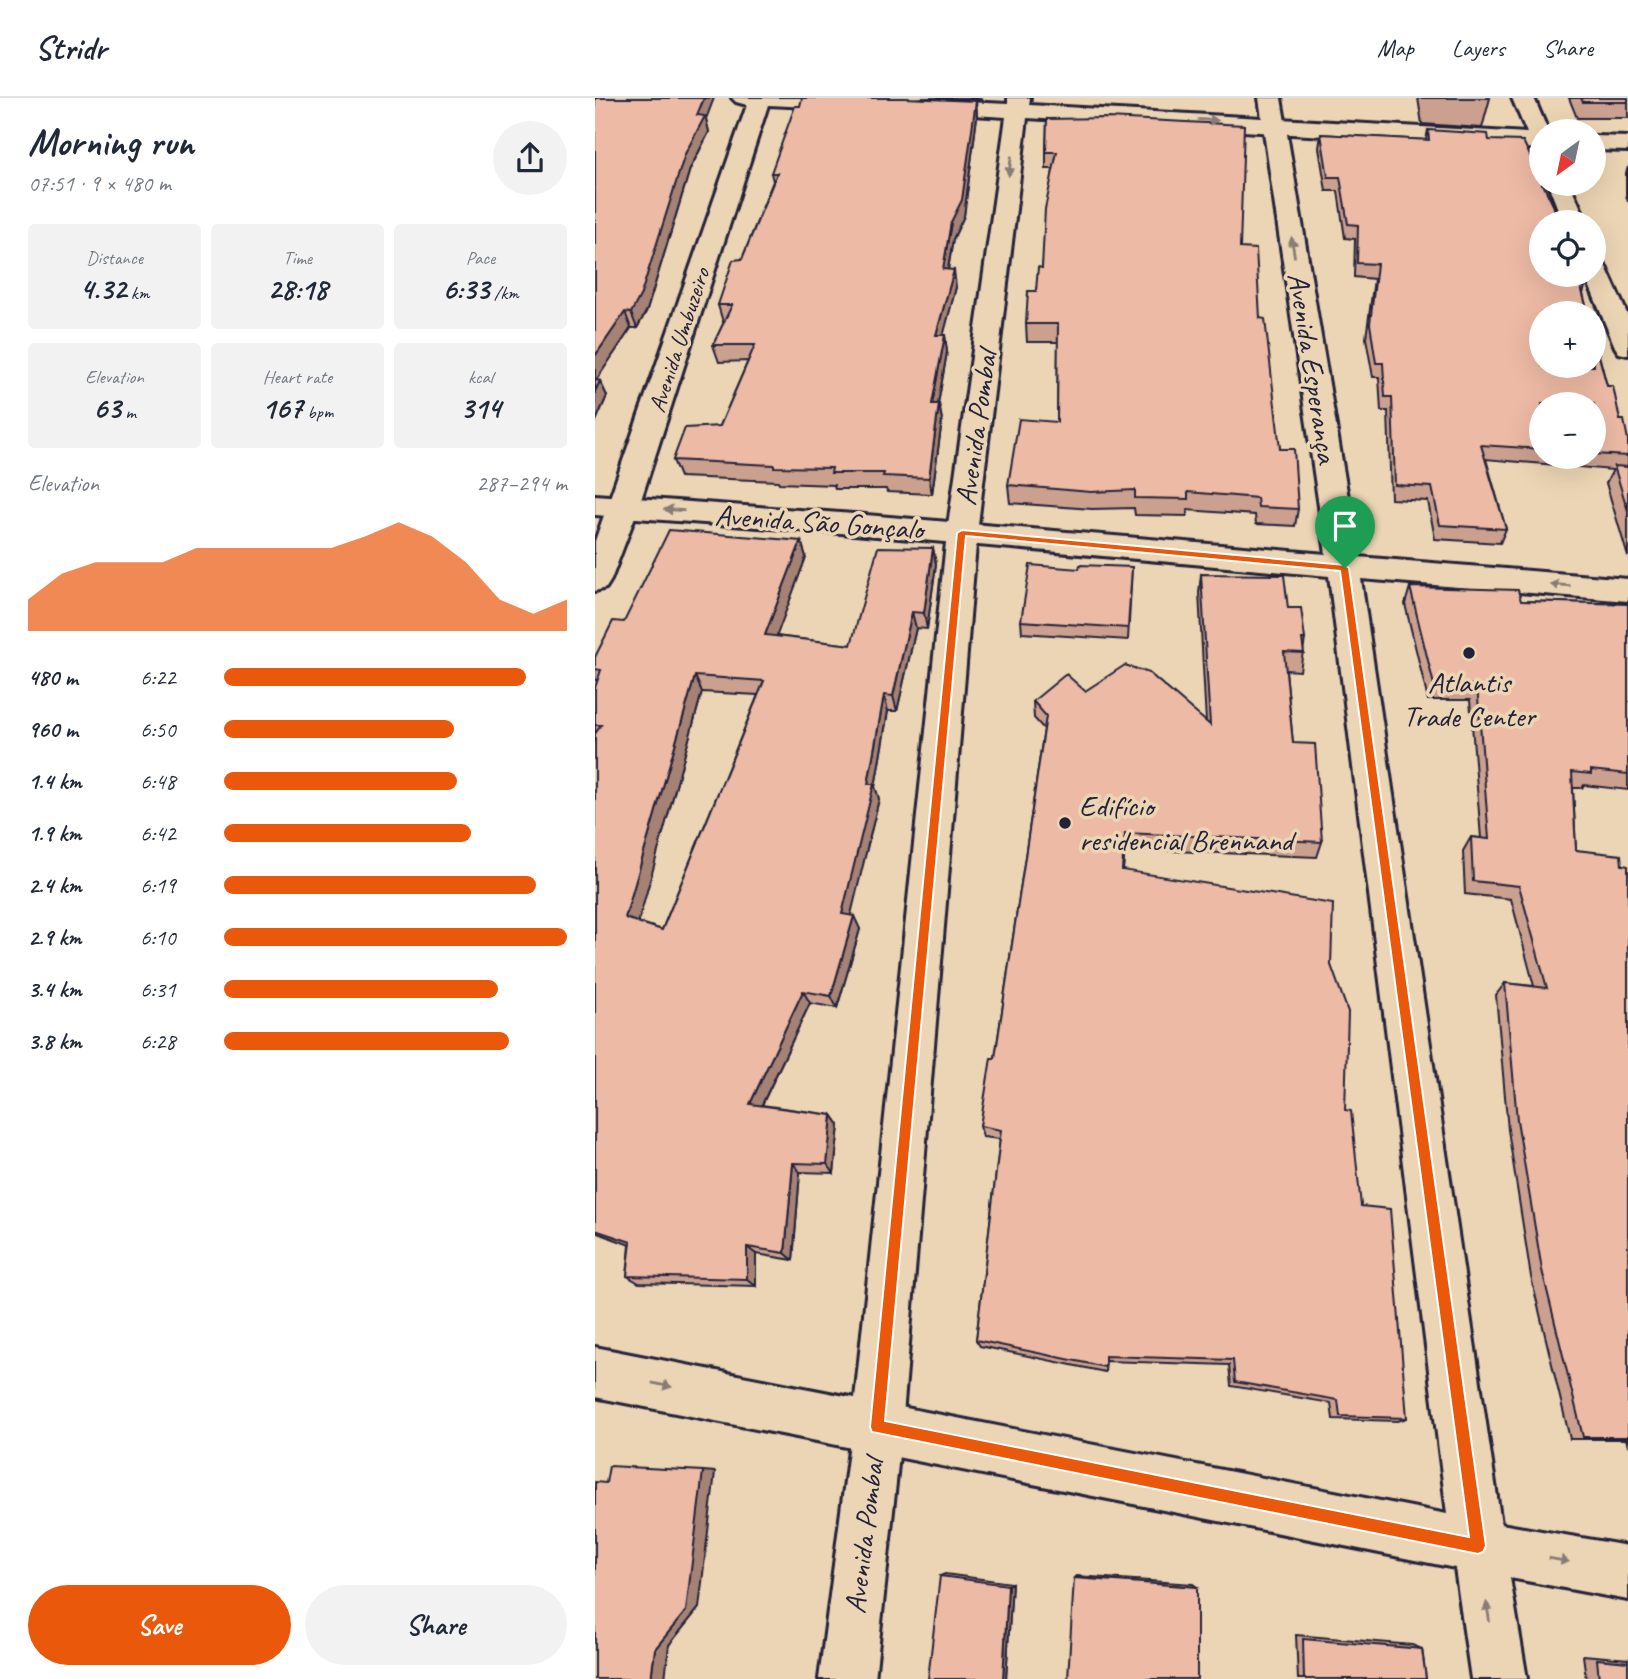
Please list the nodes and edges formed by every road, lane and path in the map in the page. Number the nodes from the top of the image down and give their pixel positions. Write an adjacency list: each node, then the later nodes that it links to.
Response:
1 (743, 98): 2 (street)
2 (759, 98): 4 (street); 14 (street, Avenida Umbuzeiro)
3 (1523, 98): 8 (street)
4 (868, 104)
5 (1018, 104): 6 (street); 7 (street, one-way to 7); 15 (street, Avenida Pombal, one-way to 15)
6 (909, 105)
7 (1272, 111): 9 (street); 16 (street, Avenida Esperança, one-way to 7)
8 (1532, 119)
9 (1529, 140)
10 (1607, 143): 11 (street)
11 (1628, 144)
12 (1602, 287): 13 (street)
13 (1628, 347)
14 (610, 505): 15 (street, Avenida São Gonçalo, one-way to 14); 17 (street, Avenida Umbuzeiro)
15 (962, 533): 16 (street, Avenida São Gonçalo); 20 (street, Avenida Pombal)
16 (1345, 568): 18 (street, Avenida São Gonçalo, one-way to 16); 21 (street, Avenida Esperança)
17 (595, 580)
18 (1628, 590)
19 (595, 1372): 20 (street, one-way to 20)
20 (877, 1427): 21 (street); 23 (street, Avenida Pombal)
21 (1478, 1546): 22 (street, one-way to 22); 24 (street, Avenida Esperança, one-way to 21)
22 (1628, 1573)
23 (847, 1679)
24 (1499, 1679)

